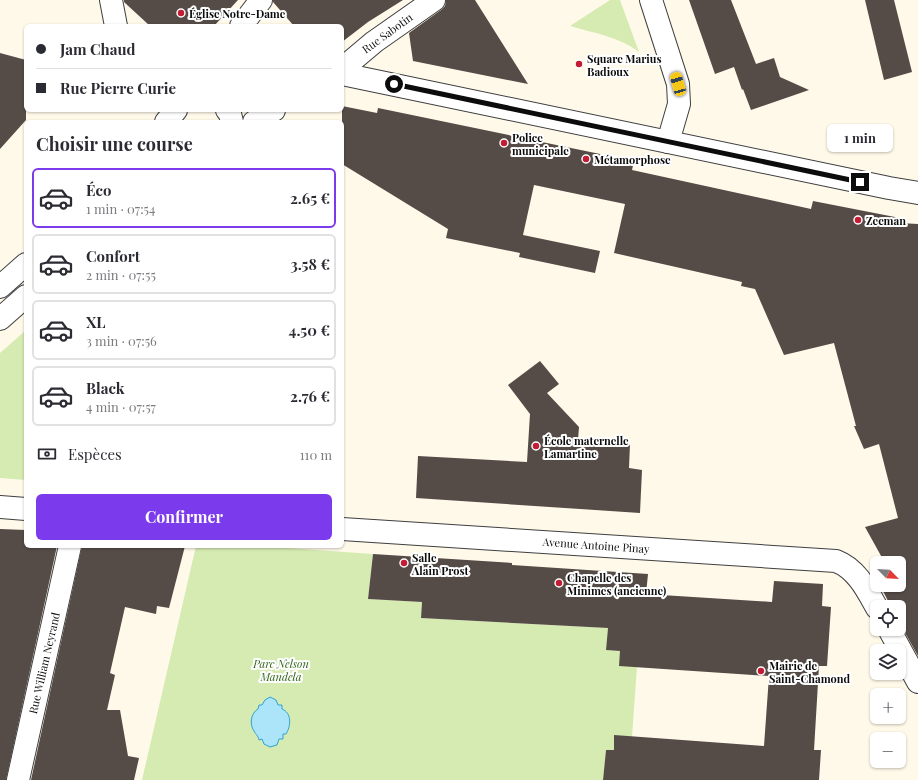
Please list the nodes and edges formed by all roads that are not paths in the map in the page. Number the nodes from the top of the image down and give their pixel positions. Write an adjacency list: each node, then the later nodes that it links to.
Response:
1 (111, 0): 5 (street)
2 (261, 0): 6 (street)
3 (434, 0): 7 (street, Rue Sabotin)
4 (651, 0): 13 (street)
5 (116, 24)
6 (243, 24)
7 (344, 67)
8 (344, 74): 13 (street)
9 (176, 112): 11 (street)
10 (271, 112): 12 (street)
11 (168, 120)
12 (257, 120)
13 (668, 142): 14 (street)
14 (918, 193)
15 (24, 266): 16 (street)
16 (0, 287)
17 (24, 298): 18 (street)
18 (0, 319)
19 (0, 507): 20 (street)
20 (24, 509)
21 (344, 529): 23 (street, Avenue Antoine Pinay)
22 (70, 548): 26 (street, Rue William Neyrand)
23 (872, 600)
24 (893, 636): 25 (street)
25 (918, 682)
26 (18, 780)

